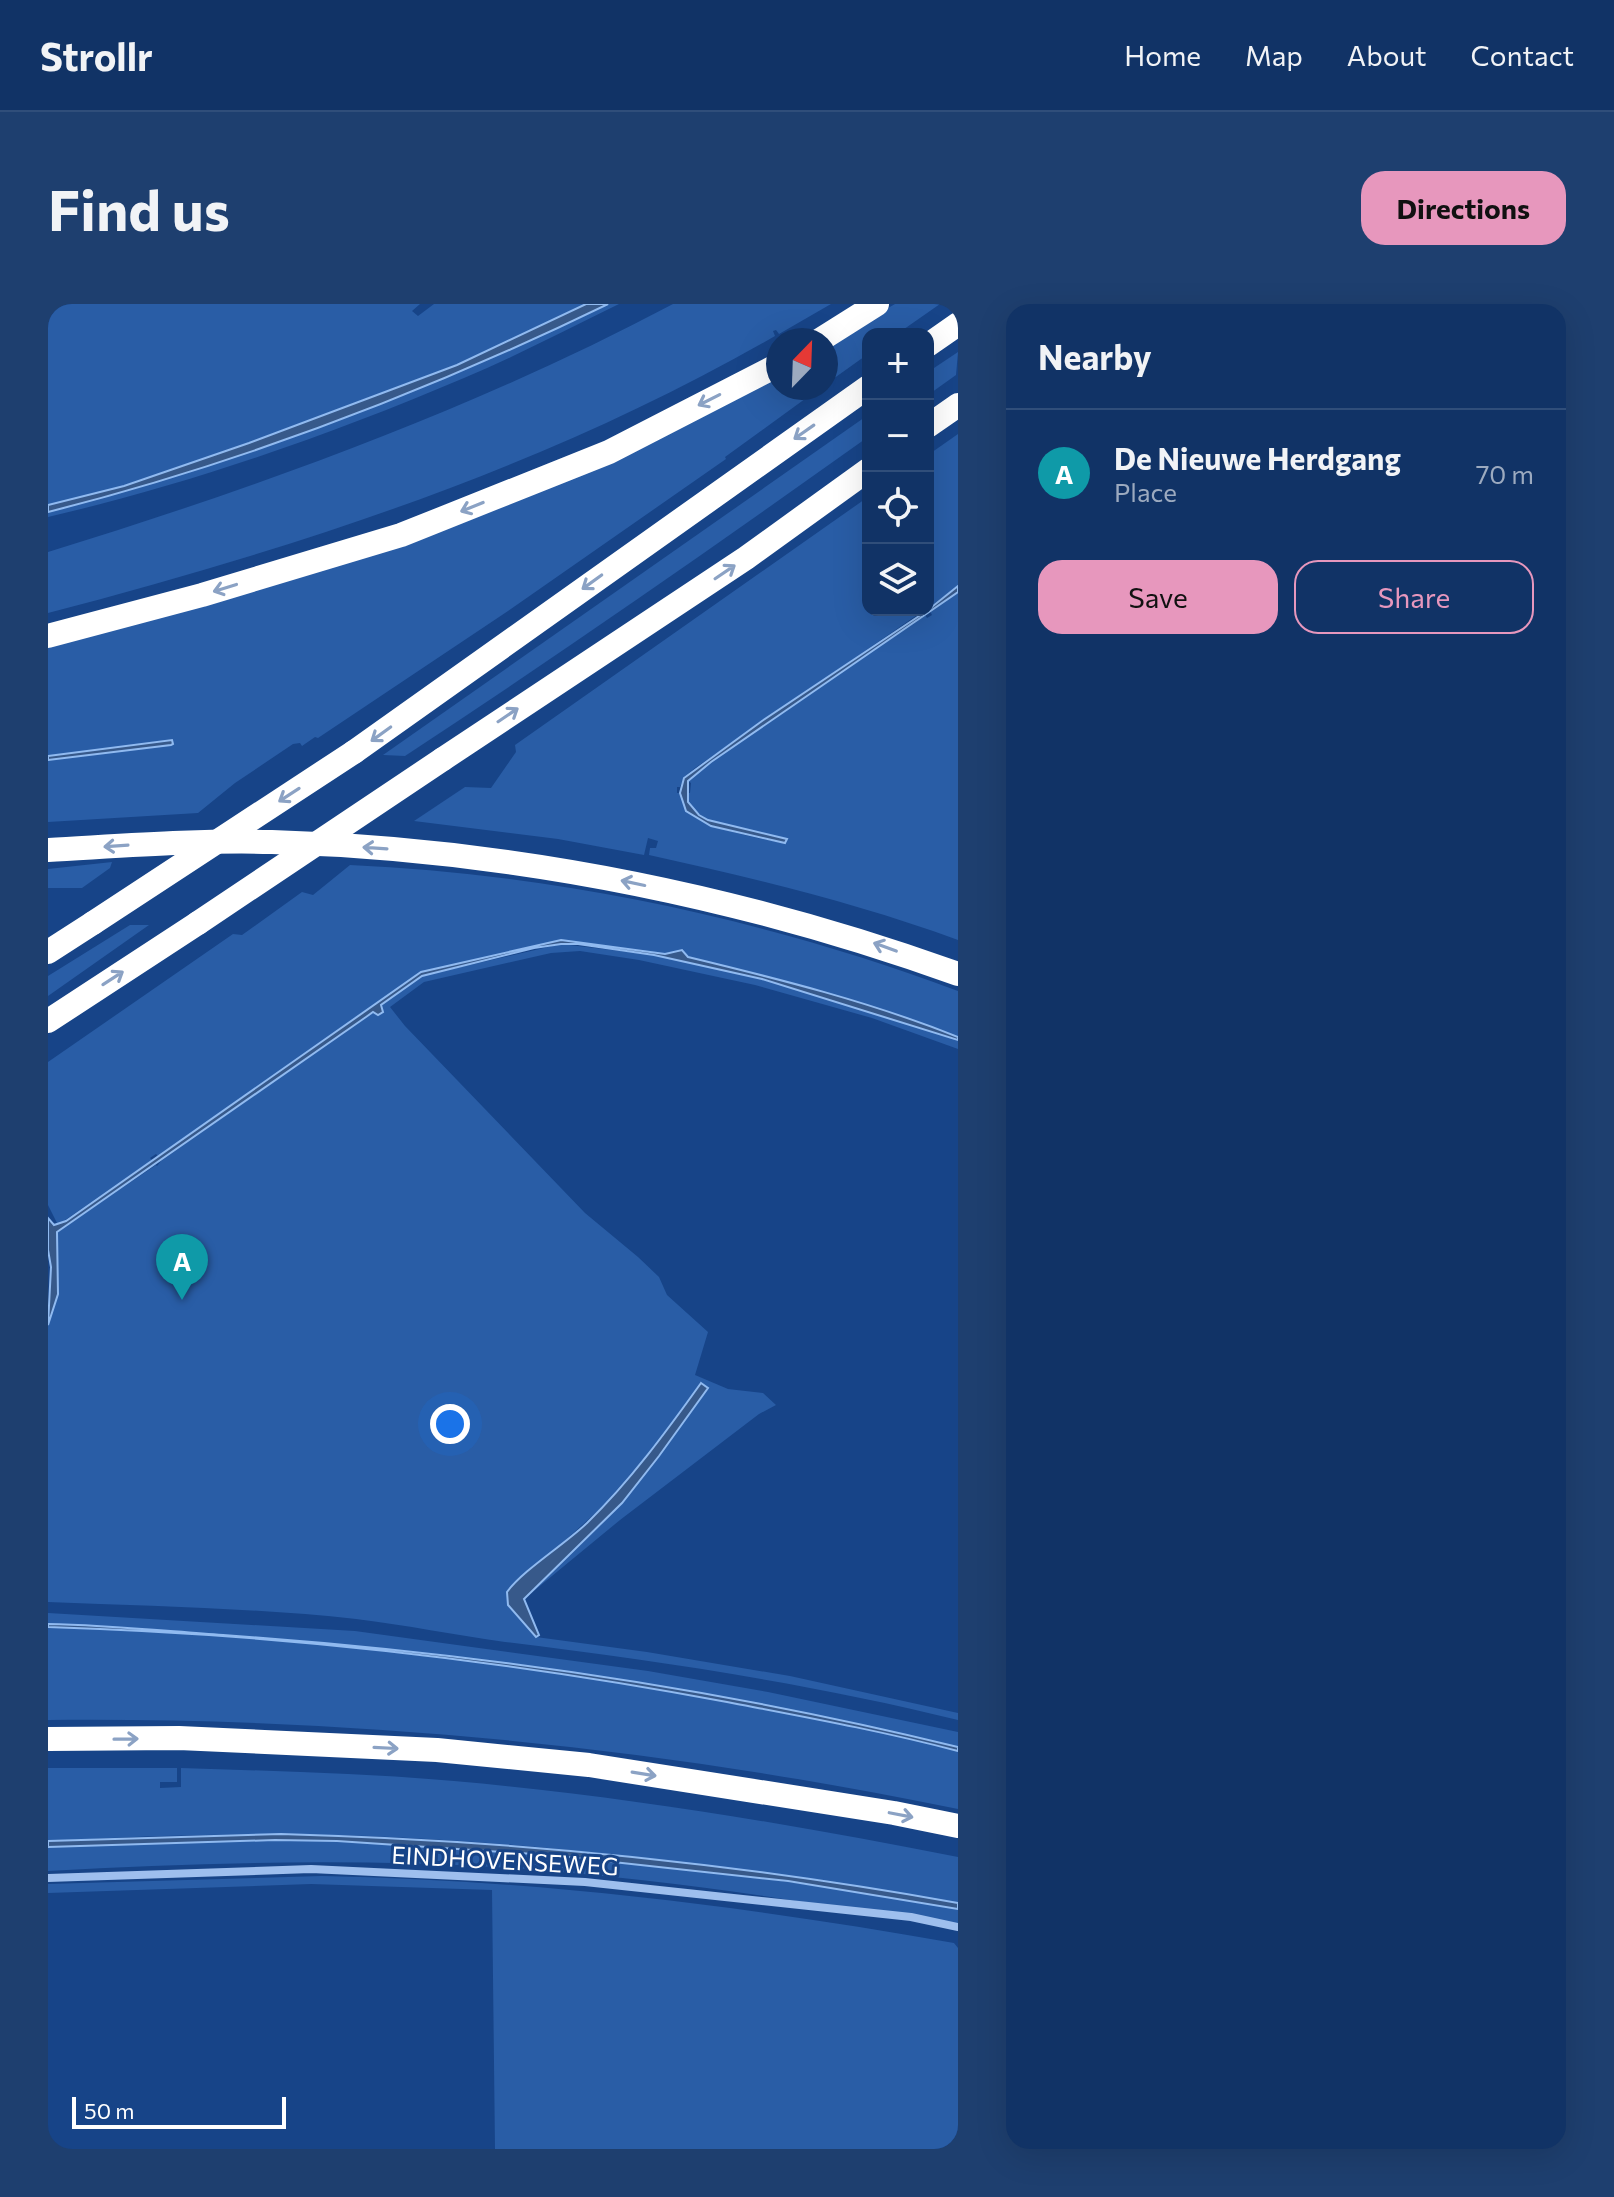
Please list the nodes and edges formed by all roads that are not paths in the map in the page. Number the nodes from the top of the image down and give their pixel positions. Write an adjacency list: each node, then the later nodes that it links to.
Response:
1 (877, 304): 3 (highway)
2 (958, 324): 4 (highway)
3 (838, 329)
4 (934, 341)
5 (766, 371): 10 (highway, one-way to 10)
6 (862, 391): 12 (highway, one-way to 12, bridge)
7 (958, 405): 8 (highway)
8 (934, 422)
9 (865, 472): 14 (highway, one-way to 9, bridge)
10 (48, 636)
11 (48, 850): 13 (highway, one-way to 11)
12 (48, 952)
13 (958, 974)
14 (48, 1021)
15 (48, 1739): 16 (highway, one-way to 16)
16 (958, 1826)
17 (48, 1878): 18 (street, EINDHOVENSEWEG)
18 (958, 1927)

